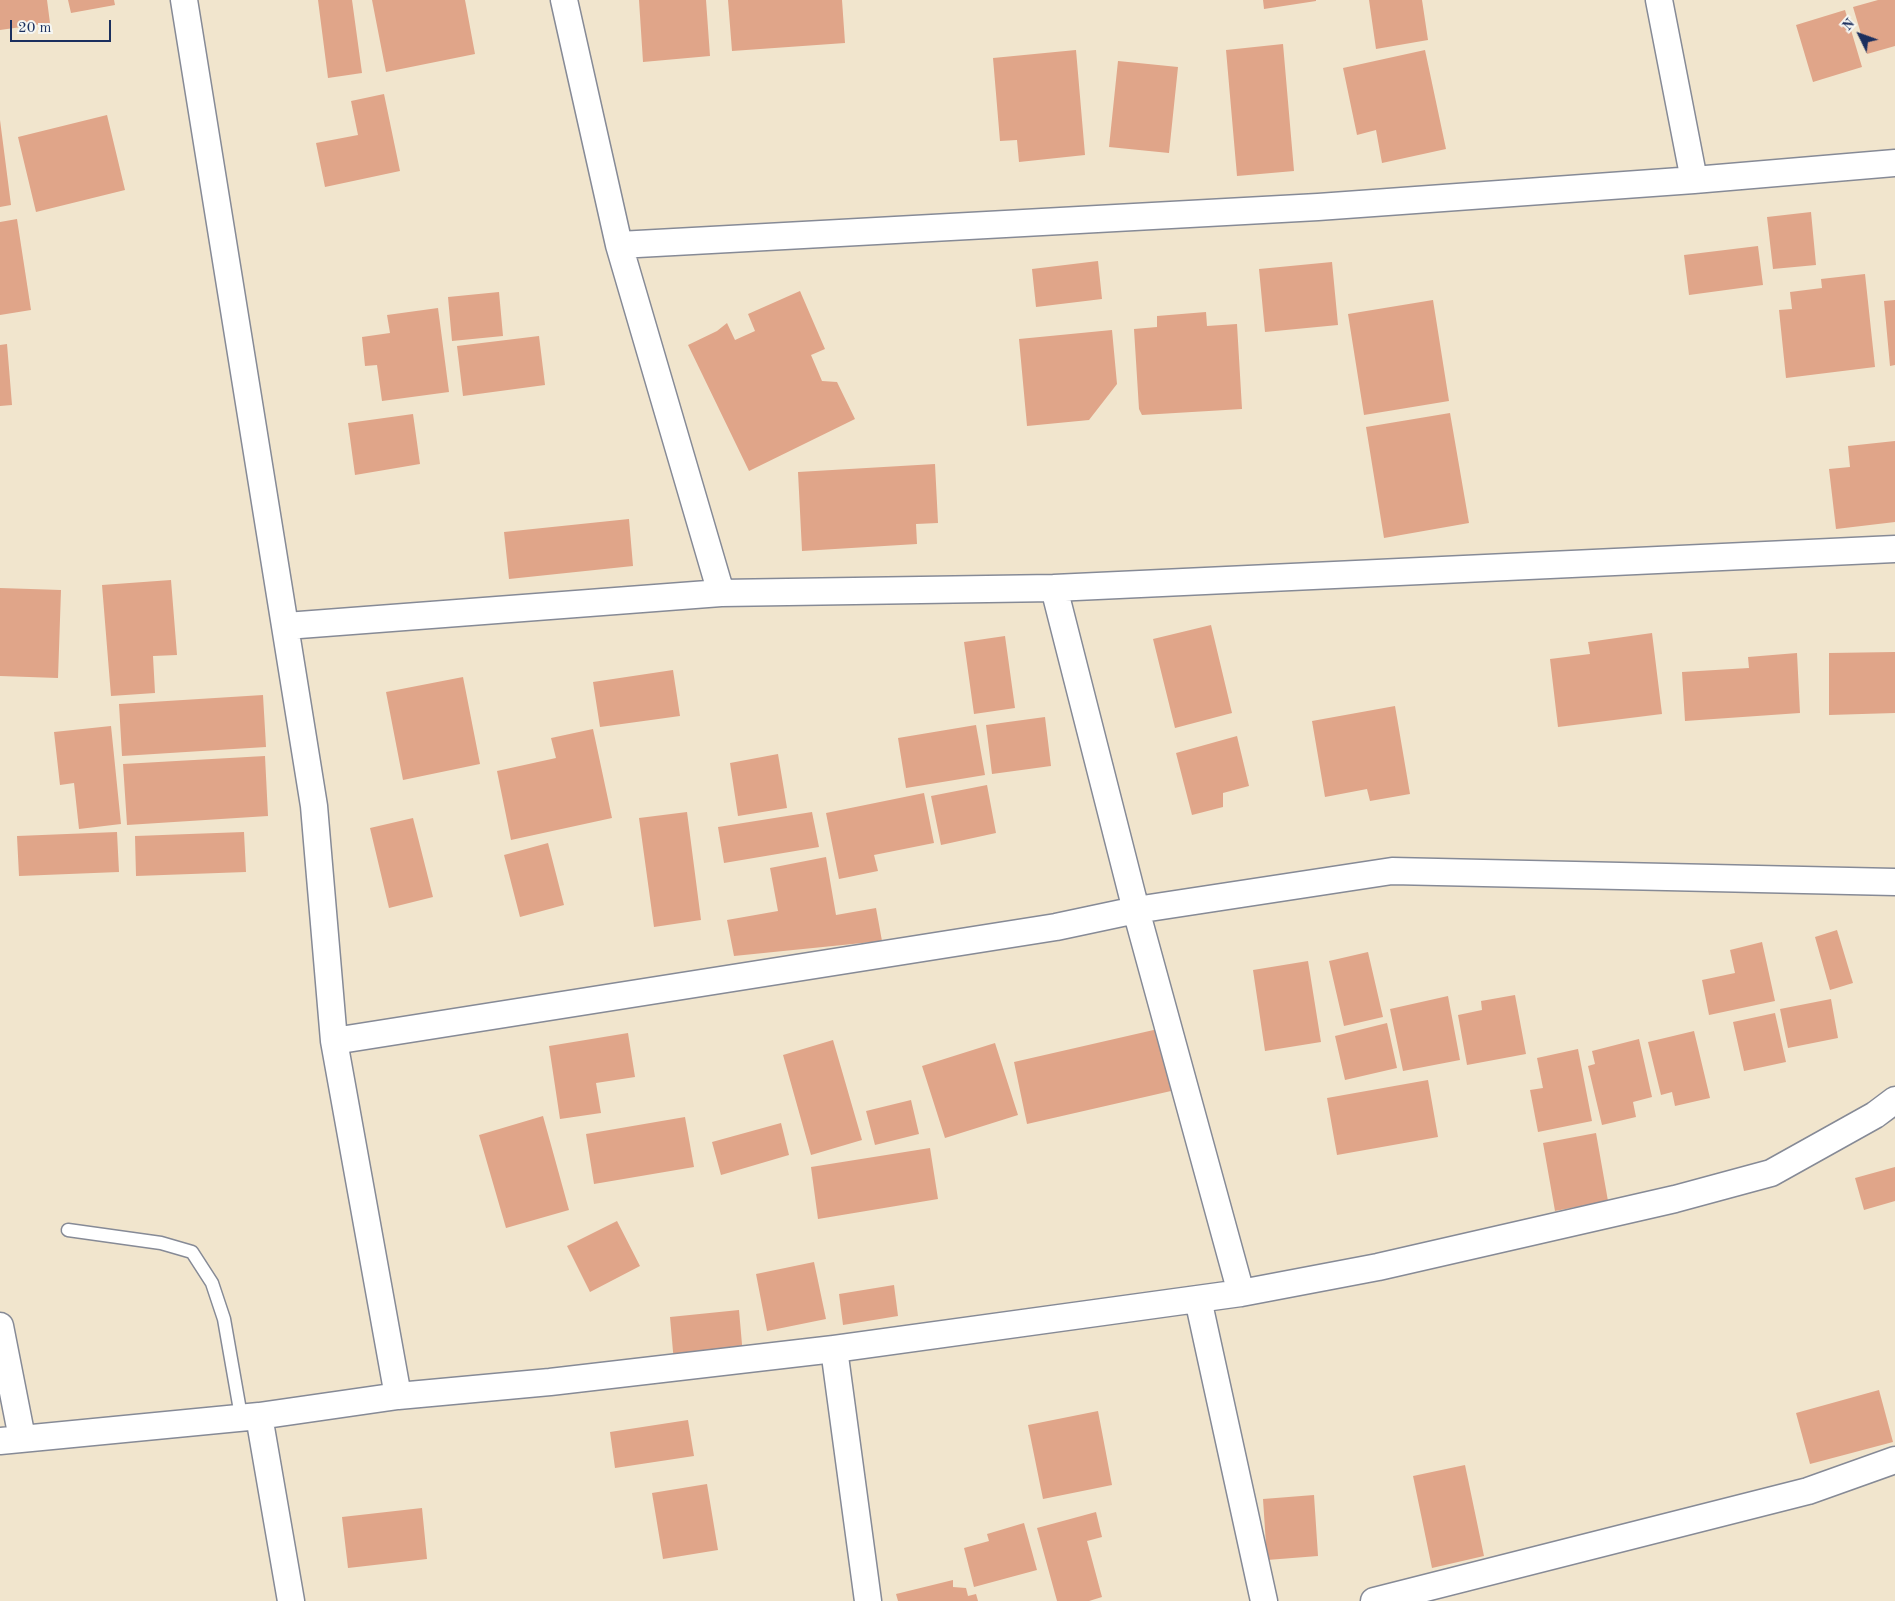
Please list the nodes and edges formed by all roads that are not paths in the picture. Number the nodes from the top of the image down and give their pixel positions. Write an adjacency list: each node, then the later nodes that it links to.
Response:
1 (184, 0): 10 (street)
2 (564, 0): 6 (street)
3 (1659, 0): 5 (street)
4 (1895, 163): 5 (street)
5 (1694, 180): 6 (street)
6 (619, 245): 9 (street)
7 (1895, 549): 8 (street)
8 (1054, 588): 9 (street); 12 (street)
9 (721, 593): 10 (street)
10 (286, 626): 13 (street)
11 (1895, 882): 12 (street)
12 (1136, 910): 13 (street); 16 (street)
13 (334, 1041): 20 (street)
14 (1895, 1100): 16 (street)
15 (68, 1230): 21 (lane)
16 (1241, 1293): 17 (street)
17 (1198, 1299): 19 (street); 26 (street)
18 (0, 1326): 22 (street)
19 (834, 1349): 20 (street); 25 (street)
20 (398, 1396): 21 (street)
21 (250, 1416): 22 (street); 24 (street)
22 (11, 1440)
23 (1895, 1460): 27 (street)
24 (291, 1601)
25 (868, 1601)
26 (1264, 1601)
27 (1374, 1601)

